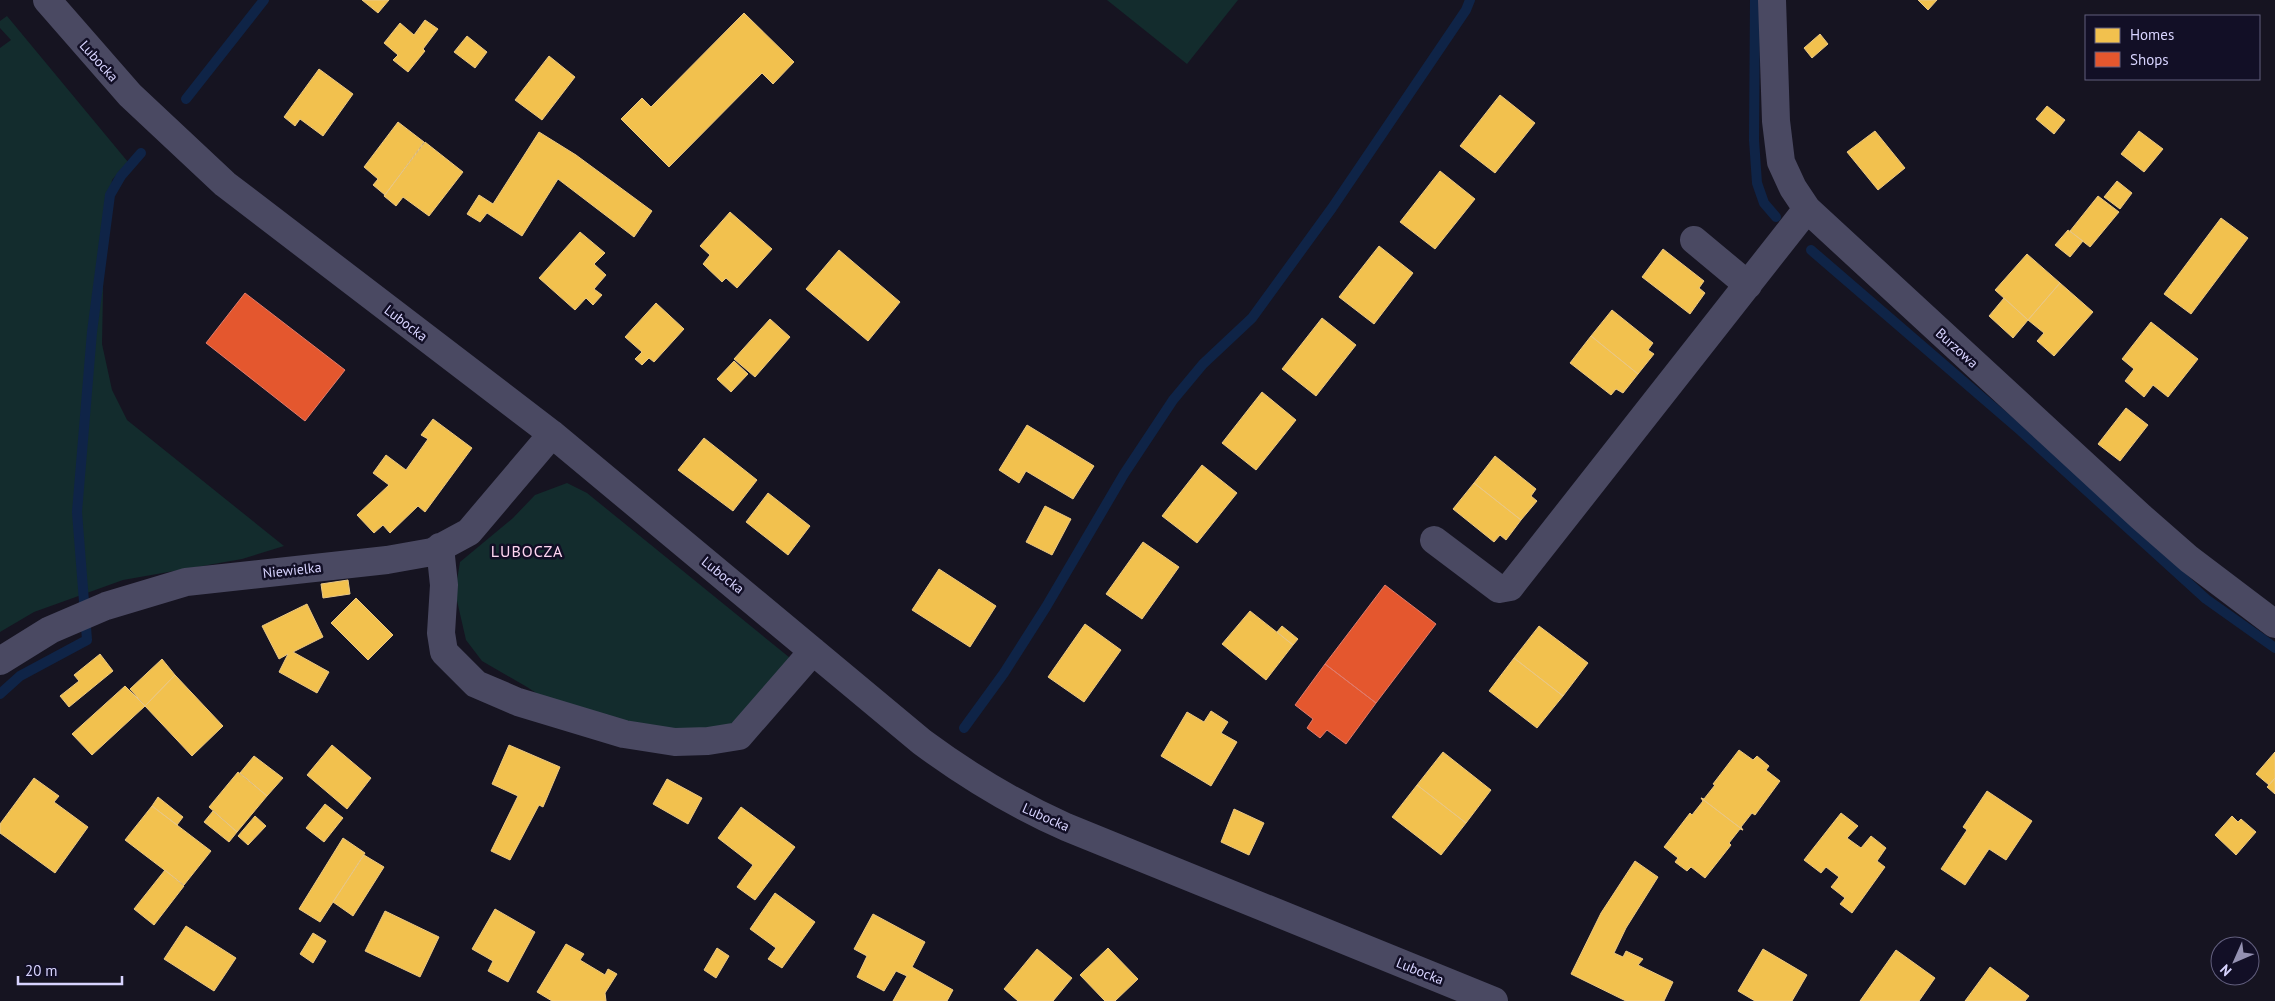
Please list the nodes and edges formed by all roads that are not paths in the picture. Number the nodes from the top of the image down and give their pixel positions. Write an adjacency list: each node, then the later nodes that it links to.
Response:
1 (47, 0): 6 (street, Lubocka)
2 (1772, 0): 3 (street, Burzowa)
3 (1807, 209): 5 (street); 9 (street, Burzowa)
4 (1694, 240): 5 (street)
5 (1748, 285): 7 (street)
6 (552, 434): 8 (street, Niewielka); 10 (street, Lubocka)
7 (1434, 540)
8 (440, 547): 10 (street); 11 (street, Niewielka)
9 (2275, 624)
10 (813, 651): 12 (street, Lubocka)
11 (0, 662)
12 (1494, 1001)

